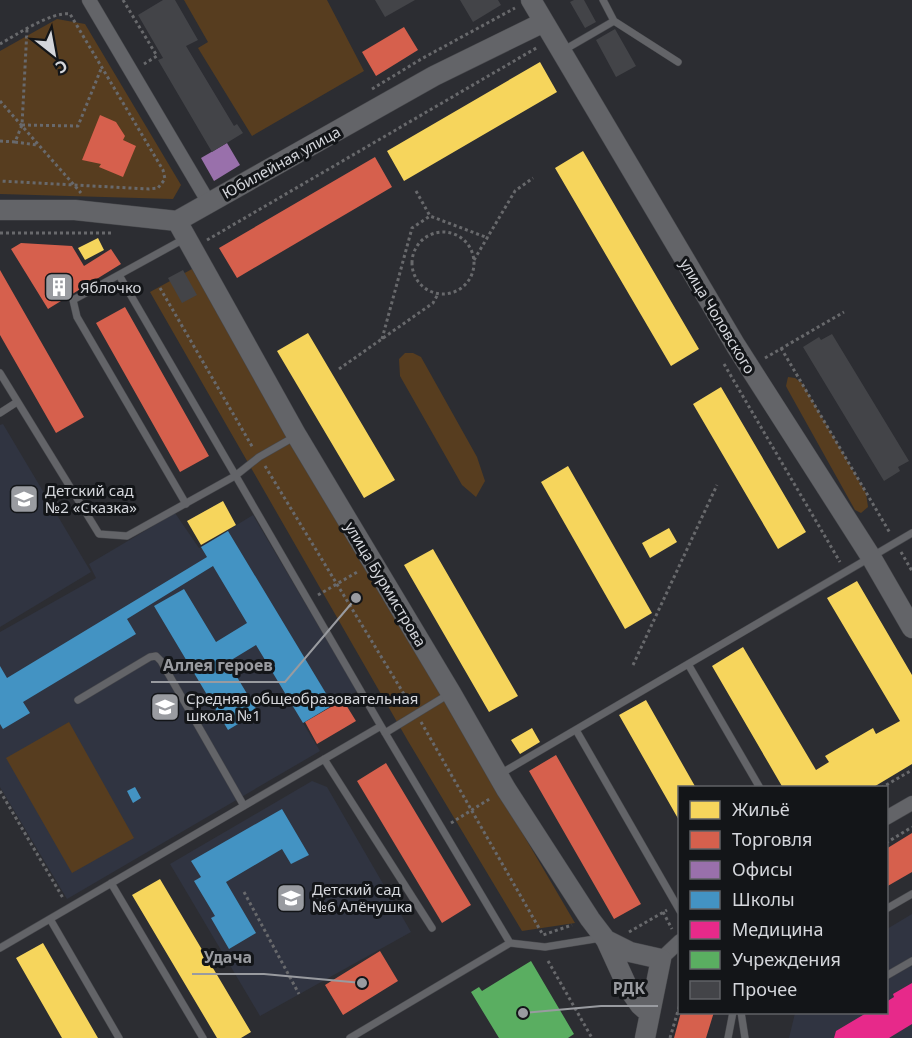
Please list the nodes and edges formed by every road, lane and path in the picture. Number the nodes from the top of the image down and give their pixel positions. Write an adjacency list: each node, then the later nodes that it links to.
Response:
1 (89, 0): 25 (street)
2 (123, 0): 12 (path)
3 (603, 0): 5 (lane)
4 (525, 3): 6 (street, улица Чоловского); 14 (path)
5 (614, 21): 10 (lane); 11 (lane)
6 (544, 22): 10 (street, улица Чоловского); 25 (street, Юбилейная улица)
7 (27, 28): 8 (path); 13 (path); 16 (path)
8 (0, 44)
9 (542, 44): 30 (path)
10 (561, 52): 39 (street, улица Чоловского)
11 (678, 62)
12 (141, 66)
13 (102, 68): 16 (path); 22 (path)
14 (363, 94)
15 (0, 101): 16 (path)
16 (22, 125): 18 (path); 19 (path)
17 (0, 141): 18 (path)
18 (15, 142): 19 (path)
19 (39, 145): 22 (path)
20 (533, 178): 31 (path)
21 (0, 181): 22 (path)
22 (73, 184): 24 (path)
23 (416, 191): 27 (path)
24 (82, 195)
25 (209, 203): 30 (street, Юбилейная улица)
26 (0, 210): 30 (street)
27 (430, 216): 31 (path); 37 (path)
28 (0, 233): 29 (path)
29 (115, 233)
30 (185, 236): 33 (lane); 44 (street, улица Бурмистрова)
31 (488, 238): 32 (path)
32 (474, 260): 35 (path); 35 (path)
33 (119, 274): 46 (lane); 48 (lane)
34 (160, 288): 45 (path)
35 (438, 294): 37 (path)
36 (844, 312): 38 (path)
37 (382, 339): 40 (path)
38 (781, 348): 39 (path); 50 (path)
39 (749, 367): 51 (street, улица Чоловского)
40 (339, 369)
41 (0, 374): 42 (lane)
42 (17, 402): 43 (lane); 48 (lane)
43 (0, 413)
44 (297, 436): 45 (lane); 52 (street, улица Бурмистрова)
45 (259, 458): 46 (lane); 54 (path)
46 (235, 476): 48 (lane); 55 (lane)
47 (717, 485): 58 (path)
48 (186, 504)
49 (912, 533): 50 (lane)
50 (896, 543): 51 (lane); 53 (path)
51 (871, 557): 56 (street, улица Чоловского); 57 (lane)
52 (374, 563): 54 (path); 59 (street, улица Бурмистрова)
53 (912, 571)
54 (337, 584): 55 (path); 61 (path)
55 (308, 601): 62 (lane)
56 (912, 628)
57 (688, 664): 63 (lane); 68 (lane)
58 (633, 665)
59 (452, 693): 61 (lane); 67 (street, улица Бурмистрова)
60 (78, 700): 72 (lane)
61 (416, 713): 64 (lane); 73 (path)
62 (381, 726): 64 (lane); 65 (lane)
63 (576, 730): 67 (lane); 82 (lane)
64 (385, 733): 76 (lane)
65 (324, 759): 72 (lane); 87 (lane)
66 (912, 770): 69 (path)
67 (498, 785): 73 (path); 89 (street, улица Бурмистрова)
68 (759, 786)
69 (884, 786)
70 (0, 791): 81 (path)
71 (912, 803): 74 (street)
72 (244, 806): 78 (lane)
73 (472, 811): 76 (path); 86 (path)
74 (888, 817)
75 (912, 827): 77 (path)
76 (442, 829): 92 (lane)
77 (888, 842)
78 (111, 883): 81 (lane); 104 (lane)
79 (244, 892): 98 (path)
80 (912, 894): 83 (lane)
81 (69, 908): 85 (lane)
82 (677, 908): 84 (path)
83 (888, 908)
84 (663, 912): 88 (path); 90 (path)
85 (50, 919): 93 (lane); 103 (lane)
86 (574, 924)
87 (432, 928)
88 (628, 932)
89 (604, 939): 92 (lane); 94 (street); 100 (street, улица Бурмистрова)
90 (678, 939)
91 (678, 942): 94 (street)
92 (510, 944): 105 (lane)
93 (0, 948)
94 (661, 959): 100 (street)
95 (548, 961): 106 (path)
96 (912, 961): 97 (lane)
97 (888, 975)
98 (298, 994)
99 (678, 1011): 108 (path)
100 (649, 1012): 107 (street)
101 (733, 1014): 109 (lane)
102 (741, 1014): 110 (lane)
103 (119, 1038)
104 (202, 1038)
105 (350, 1038)
106 (592, 1038)
107 (645, 1038)
108 (670, 1038)
109 (728, 1038)
110 (745, 1038)

